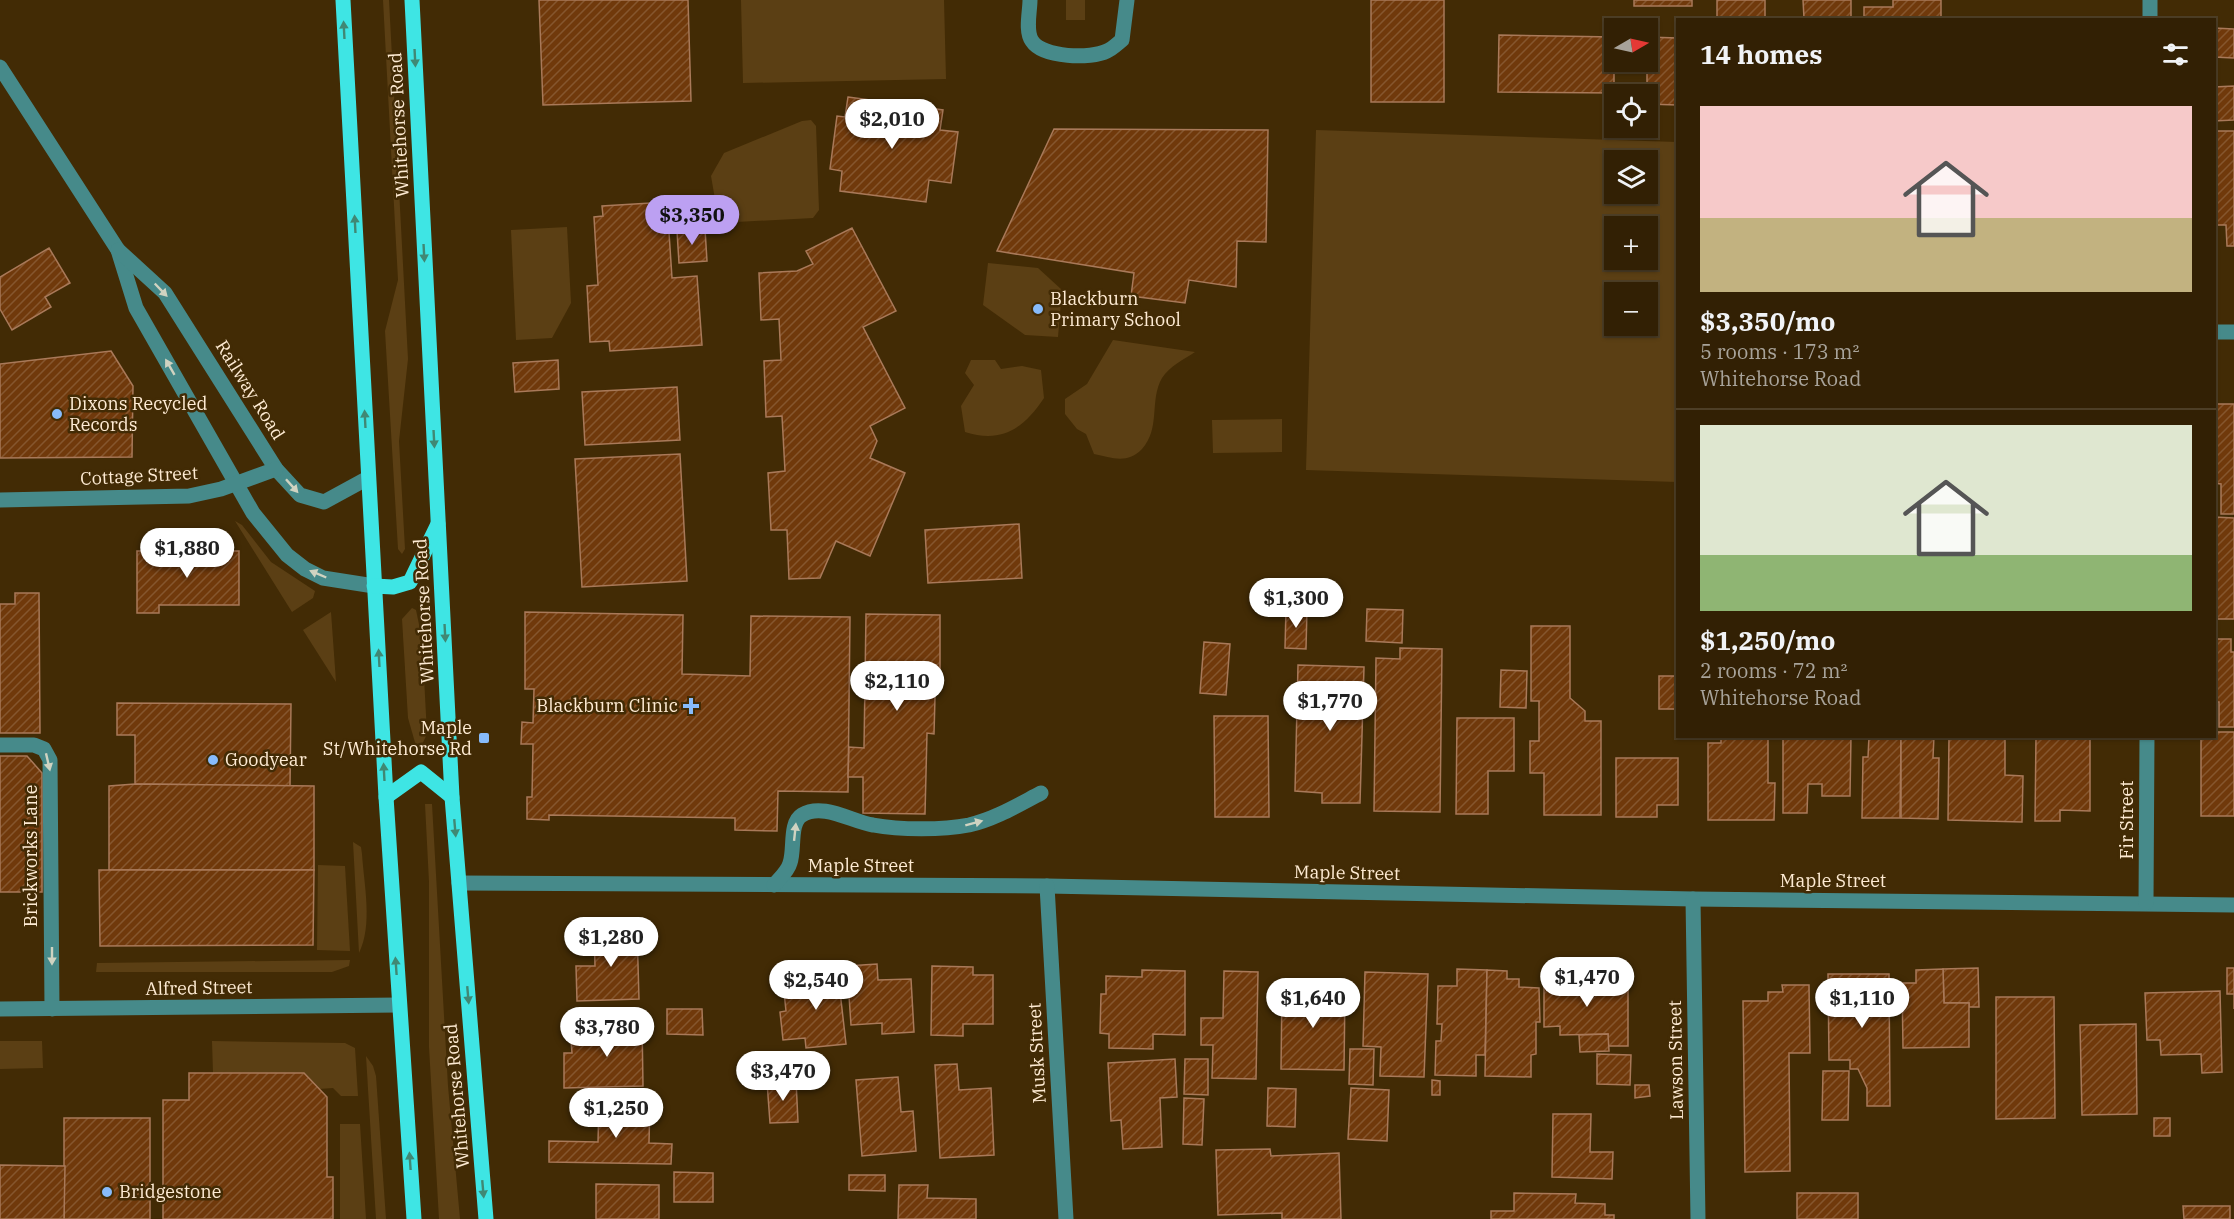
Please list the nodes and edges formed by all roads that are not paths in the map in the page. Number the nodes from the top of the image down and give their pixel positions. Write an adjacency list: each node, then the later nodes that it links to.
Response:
1 (343, 0): 12 (main road, one-way to 1)
2 (412, 0): 15 (main road, Whitehorse Road, one-way to 15)
3 (1030, 0): 4 (street)
4 (1127, 0)
5 (2150, 0): 6 (street)
6 (2150, 18)
7 (0, 67): 8 (street, Railway Road)
8 (118, 250): 11 (street, Railway Road, one-way to 11); 13 (street, Railway Road, one-way to 8)
9 (2216, 332): 10 (street)
10 (2234, 332)
11 (276, 469): 12 (street, Railway Road, one-way to 12); 13 (street, Cottage Street)
12 (368, 478): 16 (main road)
13 (236, 484): 14 (street, Cottage Street); 16 (street, Railway Road, one-way to 13)
14 (0, 500)
15 (439, 522): 16 (main road); 21 (main road, Whitehorse Road, one-way to 21)
16 (375, 586): 20 (main road, one-way to 16)
17 (2147, 738): 26 (street, Fir Street)
18 (0, 745): 30 (street, Brickworks Lane, one-way to 30)
19 (1041, 793): 23 (street, one-way to 19)
20 (386, 797): 21 (main road); 28 (main road, one-way to 20)
21 (452, 797): 22 (main road, Whitehorse Road, one-way to 22)
22 (459, 884): 23 (street, Maple Street); 32 (main road, Whitehorse Road, one-way to 32)
23 (774, 885): 24 (street, Maple Street)
24 (1047, 886): 25 (street, Maple Street); 33 (street, Musk Street)
25 (1693, 899): 26 (street, Maple Street); 34 (street, Lawson Street)
26 (2146, 903): 27 (street, Maple Street)
27 (2234, 905)
28 (399, 1005): 30 (street, Alfred Street); 31 (main road, one-way to 28)
29 (0, 1009): 30 (street, Alfred Street)
30 (52, 1009)
31 (414, 1219)
32 (486, 1219)
33 (1066, 1219)
34 (1698, 1219)

